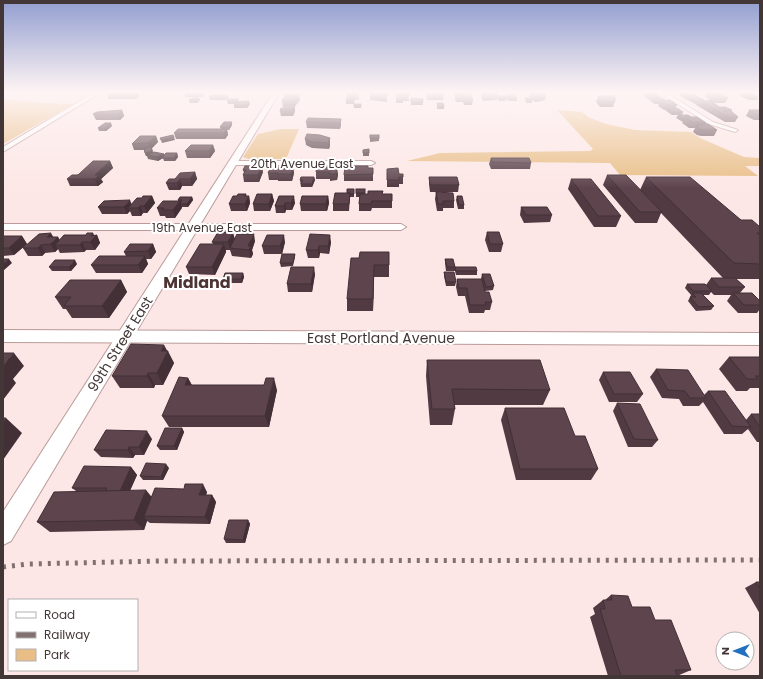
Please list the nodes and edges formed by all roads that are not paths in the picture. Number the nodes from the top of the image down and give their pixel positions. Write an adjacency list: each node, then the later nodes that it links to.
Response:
1 (45, 125): 5 (street)
2 (257, 125): 6 (street, 99th Street East)
3 (719, 125): 4 (street)
4 (735, 130)
5 (3, 150)
6 (233, 163): 7 (street, 20th Avenue East); 9 (street, 99th Street East)
7 (371, 163)
8 (3, 227): 9 (street, 19th Avenue East)
9 (192, 227): 10 (street, 19th Avenue East); 12 (street, 99th Street East)
10 (401, 227)
11 (3, 336): 12 (main road, East Portland Avenue)
12 (125, 337): 13 (main road, East Portland Avenue); 14 (street, 99th Street East)
13 (760, 339)
14 (3, 533)

